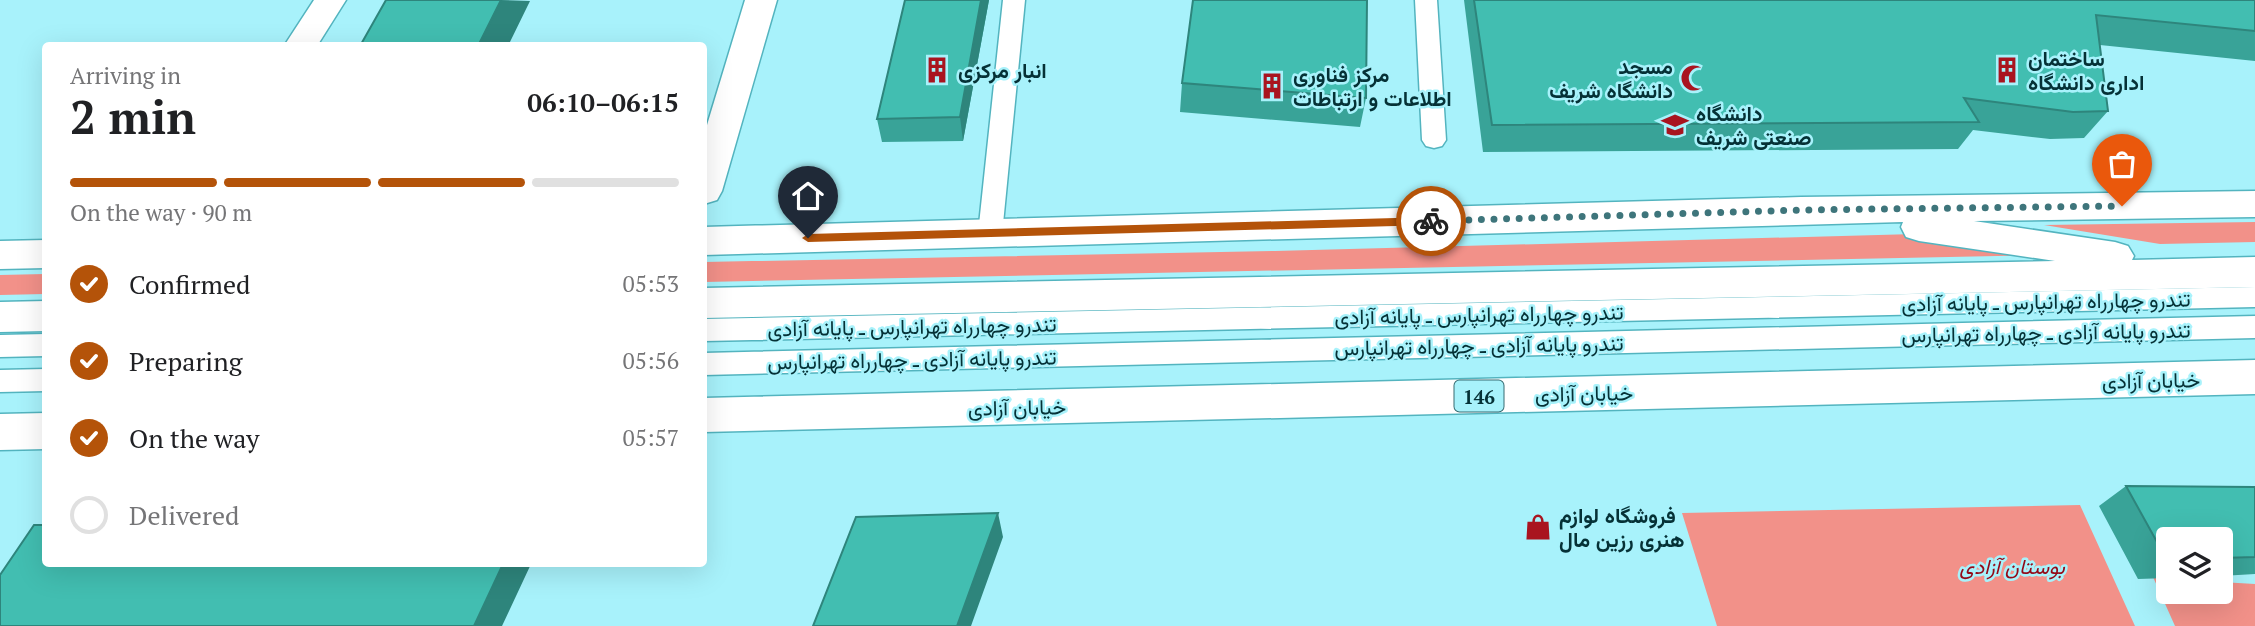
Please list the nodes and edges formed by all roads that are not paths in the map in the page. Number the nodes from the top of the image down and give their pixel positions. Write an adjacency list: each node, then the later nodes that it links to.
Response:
1 (330, 0): 5 (main road)
2 (761, 0): 7 (main road)
3 (1014, 0): 10 (lane)
4 (1426, 0): 6 (lane)
5 (303, 42)
6 (1434, 140)
7 (707, 181)
8 (2255, 204): 9 (main road)
9 (1801, 210): 10 (main road); 14 (main road)
10 (990, 234): 11 (main road)
11 (707, 241)
12 (42, 254): 13 (main road)
13 (0, 255)
14 (2240, 272): 16 (main road)
15 (2255, 297): 20 (lane, تندرو چهارراه تهرانپارس ـ پایانه آزادی)
16 (707, 303)
17 (42, 316): 18 (main road)
18 (0, 317)
19 (2255, 327): 23 (lane, تندرو پایانه آزادی ـ چهارراه تهرانپارس)
20 (707, 330)
21 (42, 345): 22 (lane)
22 (0, 346)
23 (707, 364)
24 (2255, 377): 27 (main road, خیابان آزادی / 146)
25 (42, 380): 26 (lane)
26 (0, 381)
27 (707, 415)
28 (42, 431): 29 (main road)
29 (0, 432)

